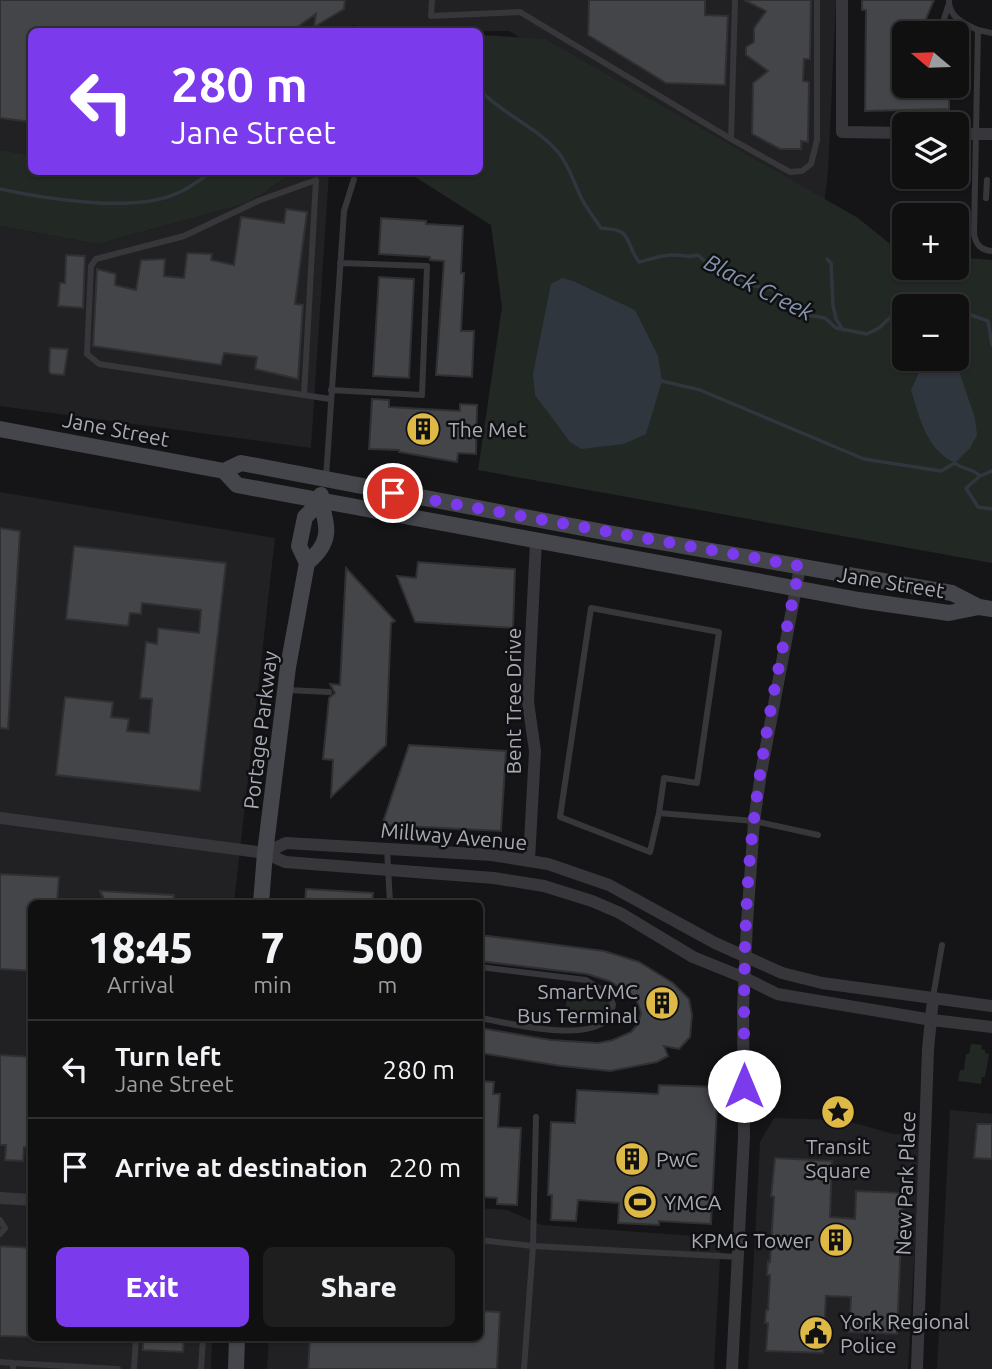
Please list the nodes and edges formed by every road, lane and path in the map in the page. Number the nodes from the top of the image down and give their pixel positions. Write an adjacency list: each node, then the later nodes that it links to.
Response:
1 (432, 0): 13 (lane)
2 (735, 0): 13 (lane)
3 (817, 0): 13 (lane)
4 (842, 0): 9 (street)
5 (948, 3): 6 (lane); 7 (lane)
6 (943, 21)
7 (978, 30): 8 (lane); 12 (lane)
8 (992, 33)
9 (892, 133)
10 (992, 134): 12 (street)
11 (969, 135): 12 (street)
12 (977, 135): 14 (lane)
13 (731, 139)
14 (976, 177): 16 (lane); 18 (lane)
15 (354, 178): 19 (lane)
16 (989, 180): 17 (lane)
17 (986, 198)
18 (992, 251)
19 (340, 263): 20 (lane); 20 (lane)
20 (331, 390): 22 (lane)
21 (304, 395): 21 (lane); 22 (lane)
22 (330, 399): 25 (lane)
23 (0, 429): 24 (main road, Jane Street)
24 (224, 471): 25 (main road, Jane Street); 26 (main road, Jane Street)
25 (326, 480): 26 (main road, Portage Parkway); 29 (main road, Jane Street)
26 (320, 502): 27 (main road, Jane Street); 28 (main road, Portage Parkway); 28 (main road, Portage Parkway)
27 (536, 541): 30 (main road, Jane Street); 40 (street, Bent Tree Drive)
28 (307, 563): 32 (main road, Portage Parkway)
29 (800, 566): 30 (street); 31 (main road, Jane Street)
30 (796, 587): 31 (main road, Jane Street); 36 (street)
31 (986, 608)
32 (285, 690): 33 (lane); 39 (main road, Portage Parkway)
33 (329, 692)
34 (659, 813): 34 (lane); 36 (lane)
35 (0, 818): 39 (street, Millway Avenue)
36 (754, 821): 37 (lane); 45 (street)
37 (818, 835)
38 (387, 849): 39 (street, Millway Avenue); 40 (street, Millway Avenue); 41 (lane)
39 (265, 853): 41 (street, Millway Avenue); 42 (main road, Portage Parkway)
40 (529, 860): 45 (street, Millway Avenue)
41 (389, 871): 43 (lane); 47 (street, Millway Avenue)
42 (261, 900)
43 (390, 900)
44 (942, 945): 48 (lane)
45 (746, 957): 47 (street); 48 (street, Millway Avenue)
46 (483, 967): 50 (lane)
47 (745, 978): 51 (street, Millway Avenue); 60 (street)
48 (933, 999): 49 (street, Millway Avenue); 51 (street, New Park Place)
49 (992, 1006)
50 (483, 1018)
51 (932, 1020): 52 (street, Millway Avenue); 72 (street, New Park Place)
52 (992, 1027)
53 (536, 1117): 59 (lane)
54 (0, 1198): 55 (street)
55 (28, 1200)
56 (0, 1220): 57 (lane)
57 (0, 1234)
58 (483, 1240): 59 (lane)
59 (533, 1246): 60 (lane); 70 (lane)
60 (738, 1257): 71 (street)
61 (136, 1341): 67 (lane)
62 (203, 1341): 68 (lane)
63 (237, 1341): 69 (main road)
64 (0, 1362): 65 (lane)
65 (13, 1366): 66 (lane)
66 (118, 1369)
67 (134, 1369)
68 (201, 1369)
69 (236, 1369)
70 (524, 1369)
71 (732, 1369)
72 (917, 1369)

